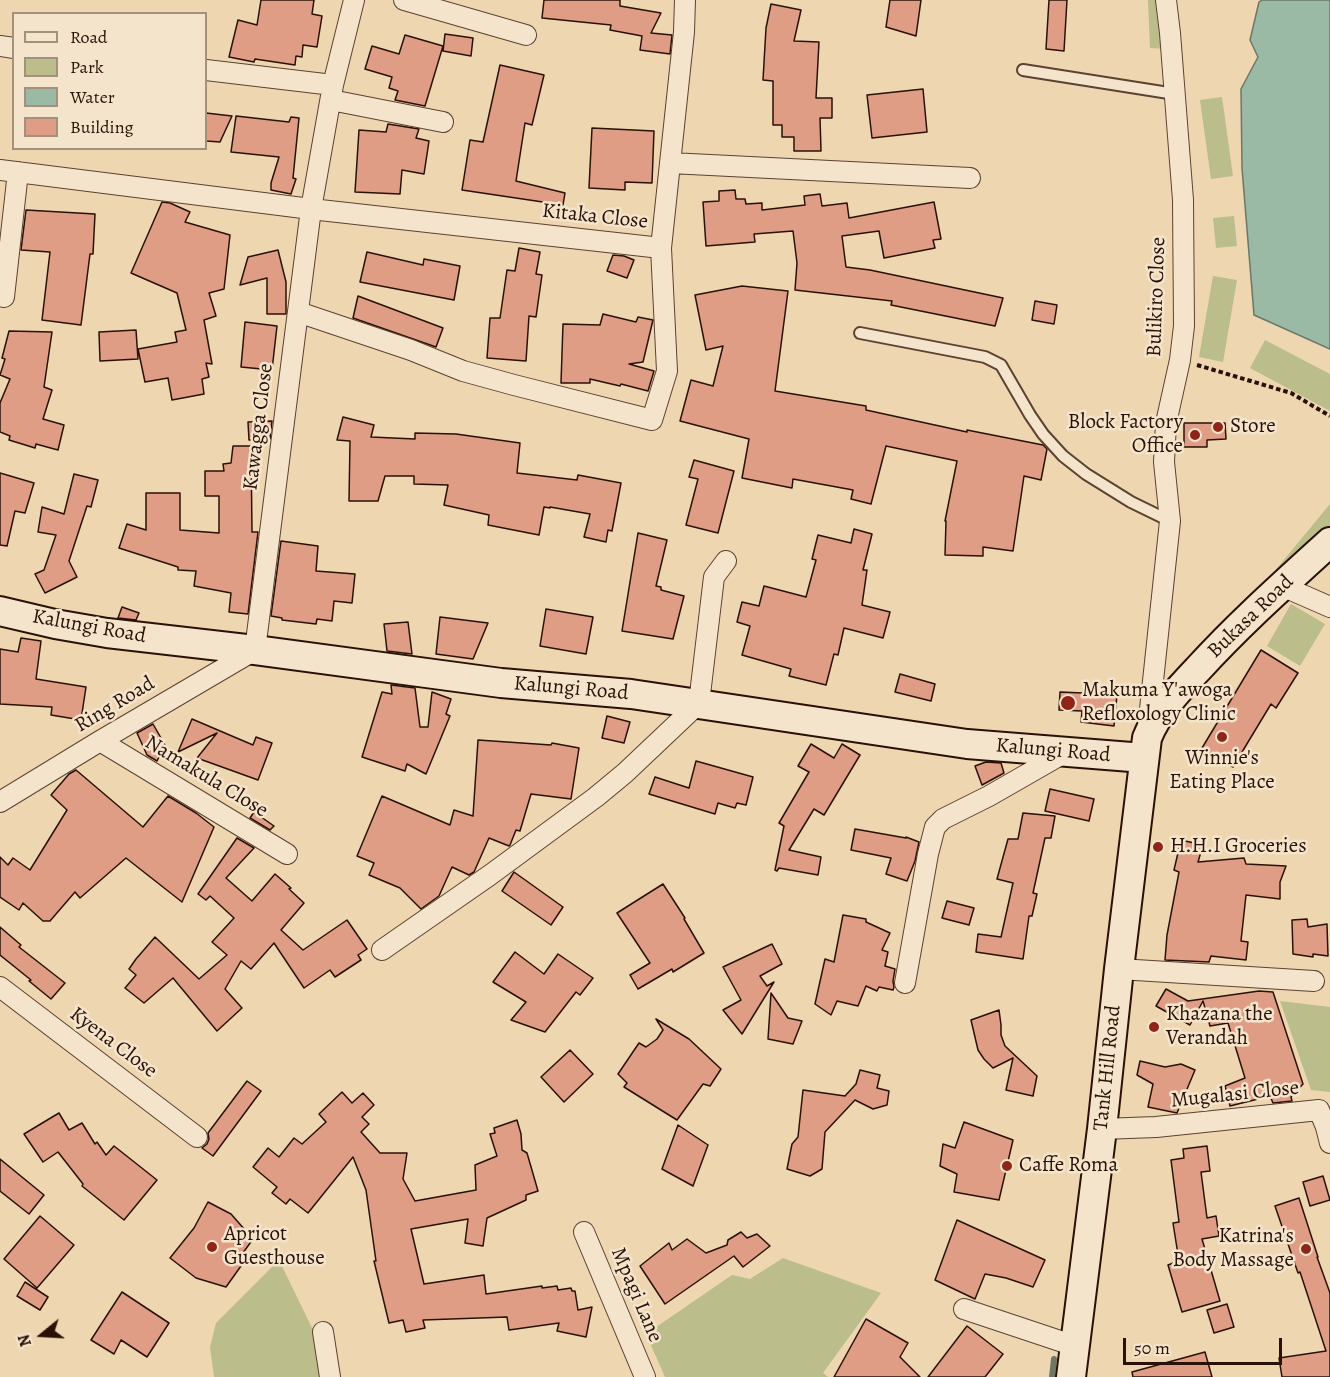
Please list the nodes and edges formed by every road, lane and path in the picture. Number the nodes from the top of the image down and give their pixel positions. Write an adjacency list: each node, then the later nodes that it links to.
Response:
1 (354, 0): 8 (street, Kawagga Close)
2 (404, 0): 5 (street)
3 (686, 0): 11 (street, Kitaka Close)
4 (1166, 0): 9 (street, Bulikiro Close)
5 (526, 35)
6 (207, 70): 8 (street)
7 (1023, 70): 9 (lane)
8 (332, 92): 10 (street); 14 (street, Kawagga Close)
9 (1175, 94): 19 (street, Bulikiro Close)
10 (443, 122)
11 (670, 163): 13 (street); 15 (street, Kitaka Close)
12 (9, 171): 14 (street); 16 (street)
13 (970, 178)
14 (311, 209): 15 (street, Kitaka Close); 17 (street, Kawagga Close)
15 (661, 248): 17 (street)
16 (4, 297)
17 (298, 312): 27 (street, Kawagga Close)
18 (860, 333): 21 (lane)
19 (1180, 360): 20 (path); 21 (street, Bulikiro Close)
20 (1330, 416)
21 (1170, 521): 30 (street, Bulikiro Close)
22 (1330, 542): 24 (street, Bukasa Road)
23 (726, 561): 28 (street)
24 (1282, 586): 25 (street); 30 (street, Bukasa Road)
25 (1330, 607)
26 (0, 611): 27 (street, Kalungi Road)
27 (255, 650): 28 (street, Kalungi Road); 29 (street, Ring Road)
28 (699, 704): 31 (street, Kalungi Road); 34 (street)
29 (100, 741): 32 (street, Ring Road); 33 (street, Namakula Close)
30 (1145, 748): 31 (street, Kalungi Road); 35 (street, Tank Hill Road)
31 (1064, 753): 37 (street)
32 (0, 802)
33 (287, 854)
34 (382, 950)
35 (1119, 969): 36 (street); 40 (street, Tank Hill Road)
36 (1314, 981)
37 (905, 984)
38 (0, 987): 41 (street, Kyena Close)
39 (1325, 1110): 40 (street, Mugalasi Close); 42 (street, Mugalasi Close)
40 (1102, 1129): 46 (street, Tank Hill Road)
41 (197, 1137)
42 (1330, 1143)
43 (584, 1232): 48 (street, Mpagi Lane)
44 (964, 1309): 46 (street)
45 (323, 1332): 47 (street)
46 (1075, 1346): 49 (street, Tank Hill Road)
47 (330, 1377)
48 (645, 1377)
49 (1071, 1377)

